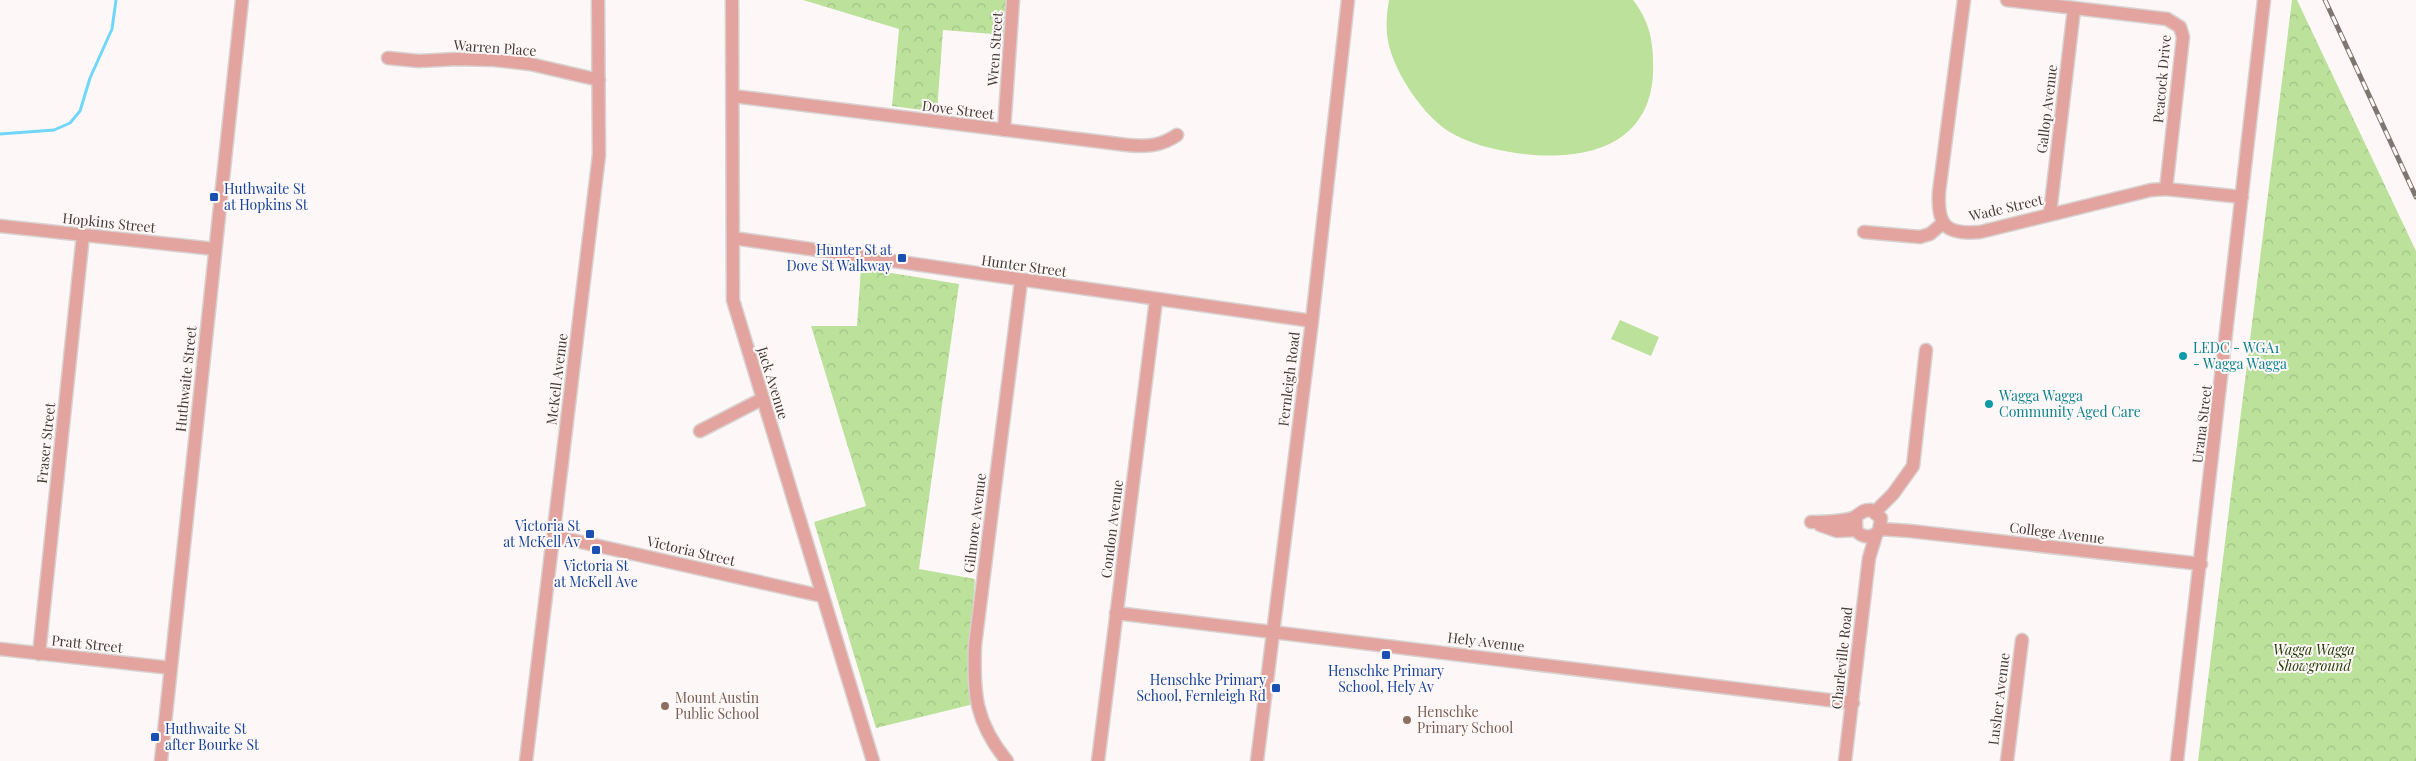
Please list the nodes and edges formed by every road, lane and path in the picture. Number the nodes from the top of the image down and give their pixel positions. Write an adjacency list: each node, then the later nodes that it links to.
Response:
1 (242, 0): 23 (street, Huthwaite Street)
2 (598, 0): 11 (street, McKell Avenue)
3 (732, 0): 12 (street, Jack Avenue)
4 (1014, 0): 13 (street, Wren Street)
5 (1348, 0): 26 (street, Fernleigh Road)
6 (1964, 0): 18 (street)
7 (2007, 0): 9 (street, Peacock Drive)
8 (2264, 0): 16 (street, Urana Street)
9 (2074, 9): 15 (street, Peacock Drive); 17 (street, Gallop Avenue)
10 (388, 58): 11 (street, Warren Place)
11 (599, 80): 31 (street, McKell Avenue)
12 (733, 96): 13 (street, Dove Street); 22 (street, Jack Avenue)
13 (1004, 130): 14 (street, Dove Street)
14 (1177, 135)
15 (2166, 189): 16 (street, Wade Street); 17 (street, Wade Street)
16 (2242, 197): 32 (street, Urana Street)
17 (2050, 213): 18 (street, Wade Street)
18 (1943, 223): 20 (street)
19 (0, 226): 21 (street, Hopkins Street)
20 (1864, 232)
21 (83, 235): 23 (street, Hopkins Street); 38 (street, Fraser Street)
22 (733, 238): 24 (street, Hunter Street); 28 (street, Jack Avenue)
23 (215, 249): 39 (street, Huthwaite Street)
24 (1021, 281): 25 (street, Hunter Street); 44 (street, Gilmore Avenue)
25 (1156, 300): 26 (street, Hunter Street); 34 (street, Condon Avenue)
26 (1312, 321): 35 (street, Fernleigh Road)
27 (1926, 350): 30 (street)
28 (762, 399): 29 (street); 33 (street, Jack Avenue)
29 (700, 431)
30 (1869, 523): 32 (street, College Avenue); 40 (street, Charleville Road)
31 (554, 536): 33 (street, Victoria Street); 42 (street, McKell Avenue)
32 (2201, 564): 49 (street, Urana Street)
33 (822, 596): 43 (street, Jack Avenue)
34 (1116, 613): 35 (street, Hely Avenue); 45 (street, Condon Avenue)
35 (1274, 632): 40 (street, Hely Avenue); 46 (street, Fernleigh Road)
36 (2022, 640): 48 (street, Lusher Avenue)
37 (0, 650): 38 (street, Pratt Street)
38 (39, 654): 39 (street, Pratt Street)
39 (171, 668): 41 (street, Huthwaite Street)
40 (1853, 702): 47 (street, Charleville Road)
41 (161, 761)
42 (526, 761)
43 (873, 761)
44 (1007, 761)
45 (1098, 761)
46 (1257, 761)
47 (1845, 761)
48 (2007, 761)
49 (2178, 761)

